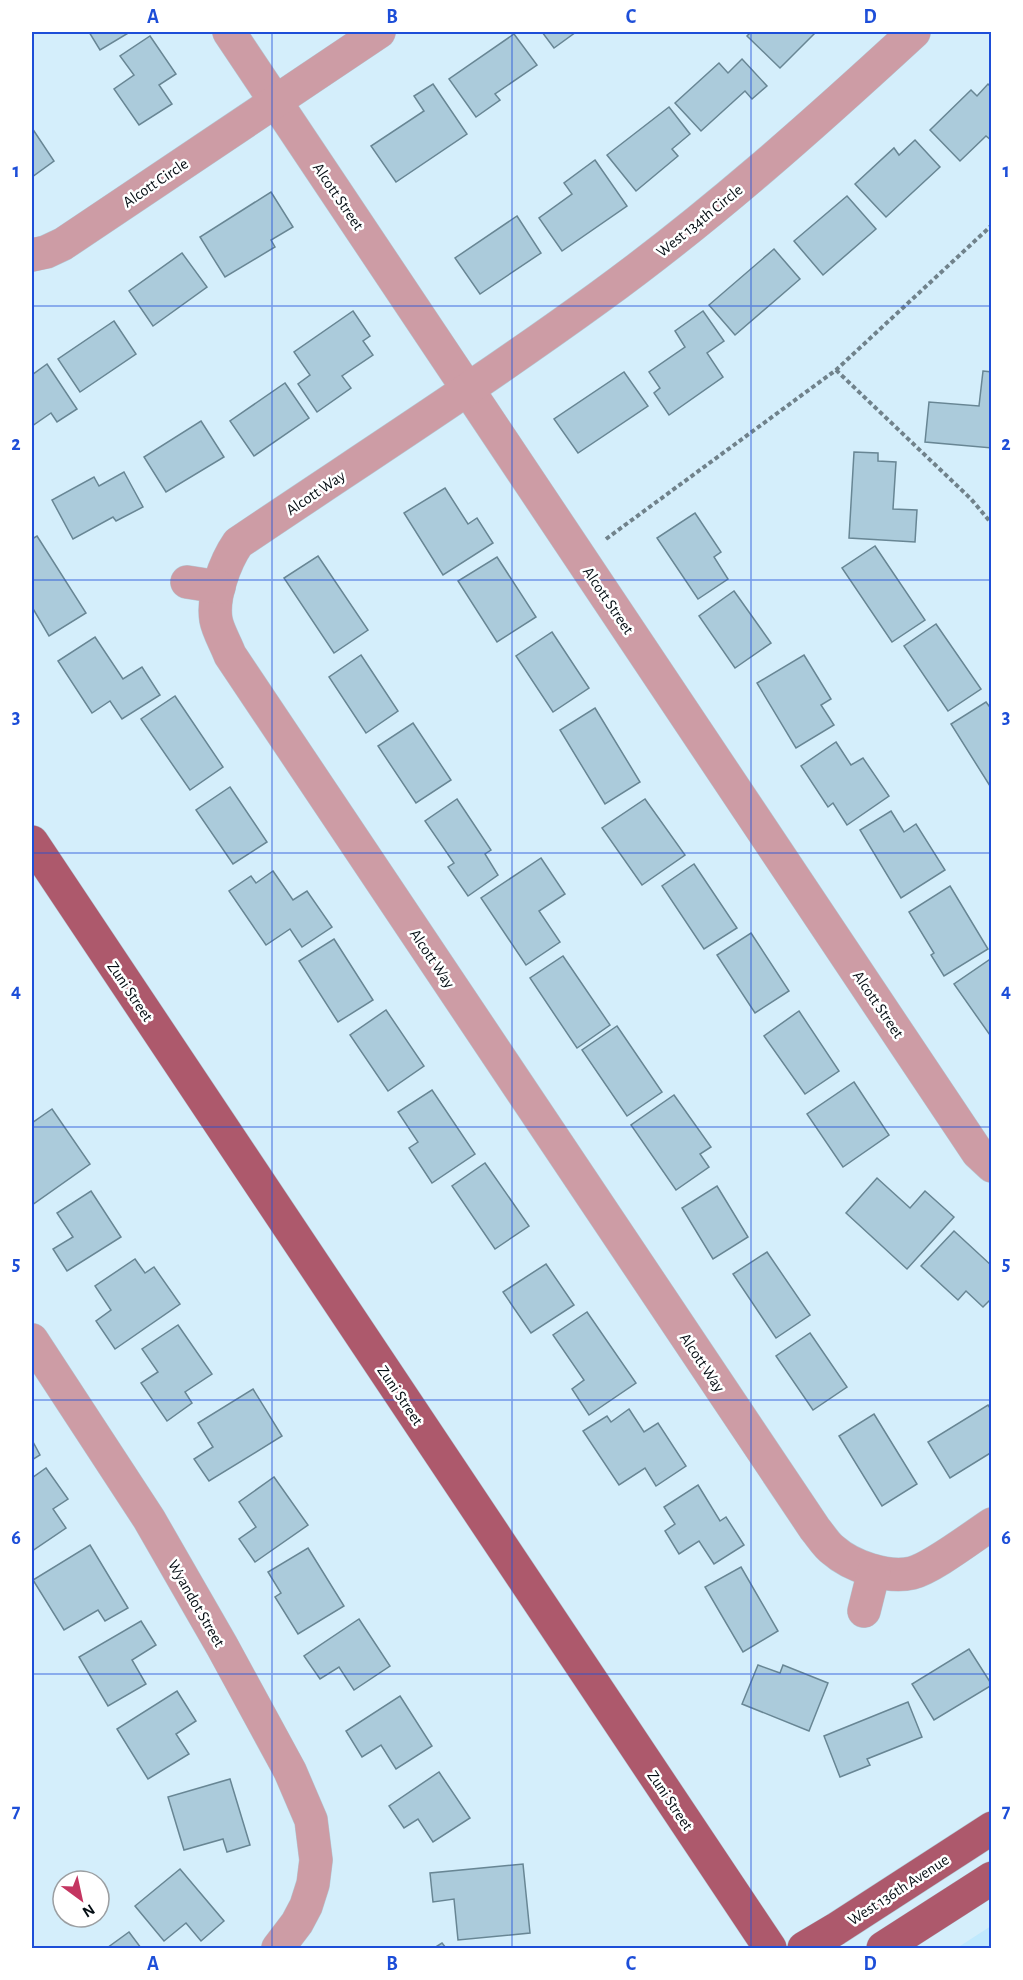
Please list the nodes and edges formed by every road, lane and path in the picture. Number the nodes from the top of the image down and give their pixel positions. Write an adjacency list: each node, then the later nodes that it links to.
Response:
1 (229, 32): 4 (street, Alcott Street)
2 (378, 32): 4 (street)
3 (914, 32): 8 (street, West 134th Circle)
4 (276, 102): 6 (street, Alcott Circle); 8 (street, Alcott Street)
5 (992, 225): 7 (path)
6 (32, 255)
7 (836, 370): 9 (path); 10 (path)
8 (468, 388): 10 (street, Alcott Street); 15 (street, Alcott Way)
9 (992, 524)
10 (581, 557): 12 (street, Alcott Street)
11 (32, 842): 20 (main road, Zuni Street)
12 (992, 1166)
13 (32, 1340): 19 (street, Wyandot Street)
14 (992, 1524): 15 (street)
15 (874, 1571): 16 (street)
16 (864, 1611)
17 (992, 1828): 21 (main road, West 136th Avenue)
18 (992, 1878): 22 (main road)
19 (278, 1948)
20 (770, 1948)
21 (804, 1948)
22 (883, 1948)

